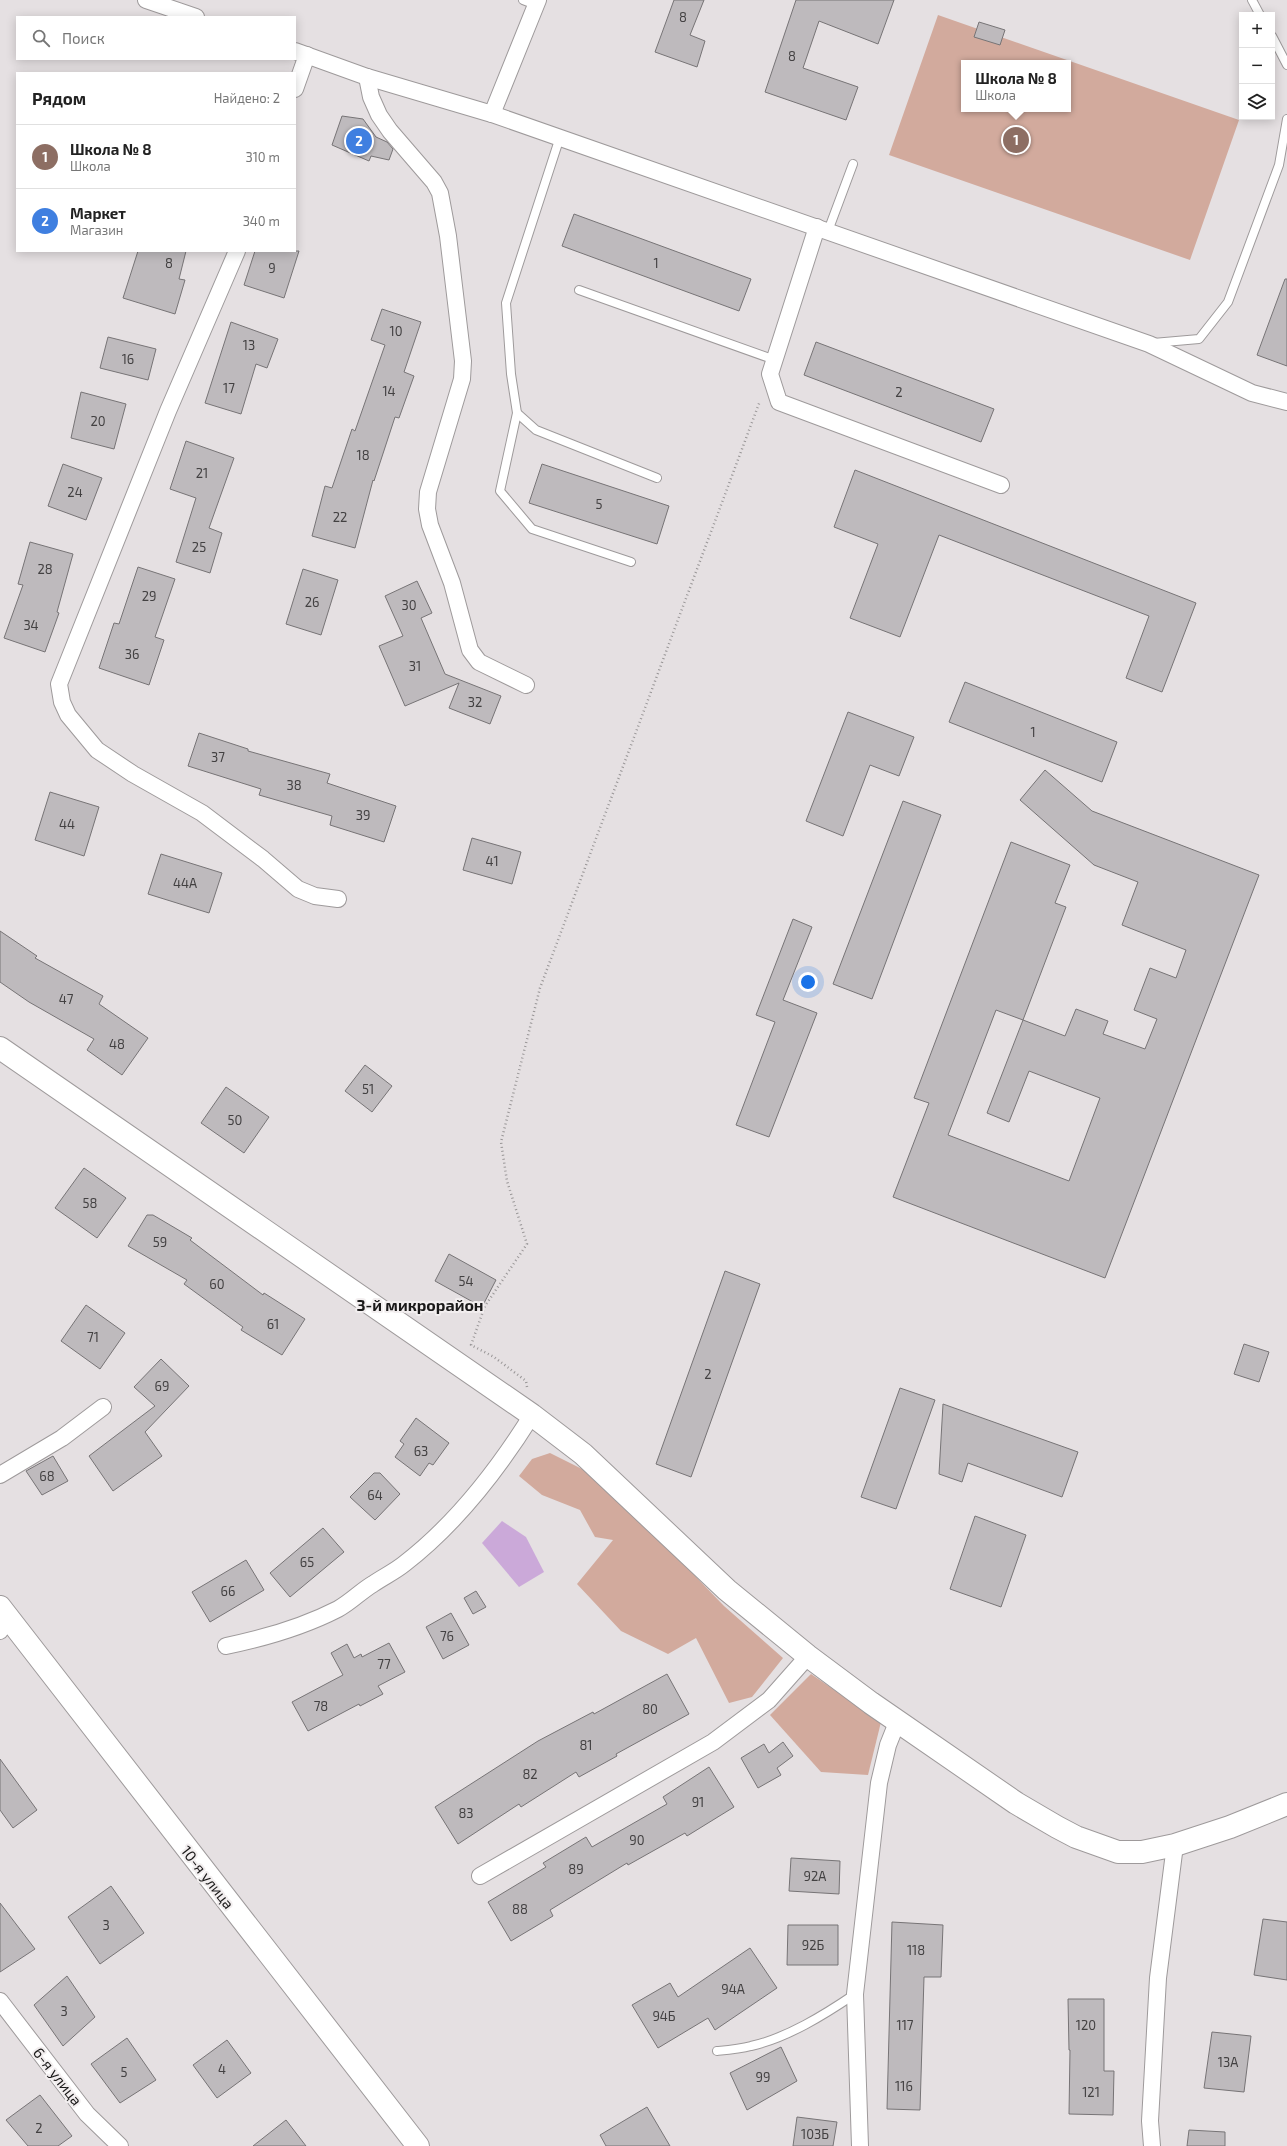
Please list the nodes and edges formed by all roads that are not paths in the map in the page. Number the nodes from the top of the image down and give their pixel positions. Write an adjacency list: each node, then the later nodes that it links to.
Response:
1 (146, 0): 5 (street)
2 (1252, 0): 4 (lane)
3 (532, 2): 11 (street)
4 (1258, 12)
5 (193, 16)
6 (1275, 42): 8 (lane)
7 (301, 53): 9 (street); 10 (street)
8 (1287, 65)
9 (367, 77): 11 (street); 25 (street)
10 (296, 83)
11 (492, 114): 13 (street)
12 (1287, 119): 18 (lane)
13 (560, 137): 15 (street); 21 (lane)
14 (853, 164): 15 (lane)
15 (822, 229): 18 (street); 19 (street)
16 (237, 252): 26 (street)
17 (579, 290): 19 (lane)
18 (1149, 344): 20 (street)
19 (773, 367): 23 (street)
20 (1287, 402)
21 (517, 413): 22 (lane); 24 (lane)
22 (657, 478)
23 (1001, 485)
24 (631, 562)
25 (526, 685)
26 (338, 899)
27 (0, 1048): 29 (street)
28 (103, 1407): 30 (street)
29 (532, 1415): 32 (street); 33 (street)
30 (0, 1475)
31 (2, 1619): 42 (street, 10-я улица)
32 (226, 1646)
33 (808, 1656): 34 (street); 37 (street)
34 (898, 1720): 36 (street); 38 (street)
35 (1287, 1804): 36 (street)
36 (1175, 1845): 44 (street)
37 (480, 1876)
38 (855, 1994): 40 (lane); 43 (street)
39 (0, 2001): 41 (street, 6-я улица)
40 (717, 2051)
41 (120, 2146)
42 (418, 2146)
43 (860, 2146)
44 (1152, 2146)

